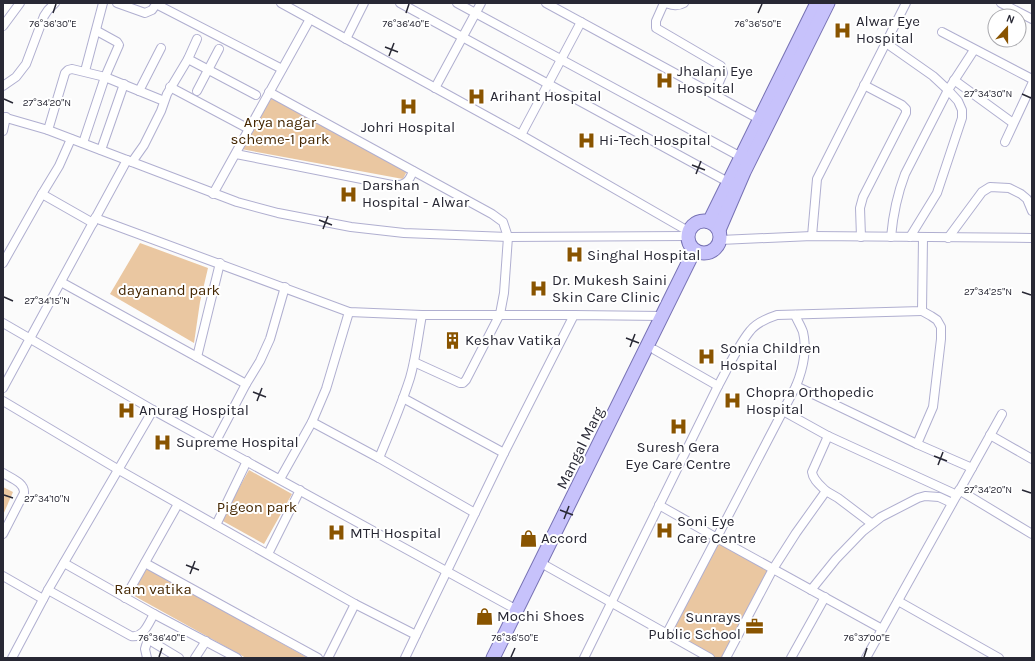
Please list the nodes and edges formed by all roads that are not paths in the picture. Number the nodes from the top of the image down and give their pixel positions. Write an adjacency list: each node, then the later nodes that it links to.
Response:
1 (20, 3): 22 (street)
2 (55, 3): 44 (street)
3 (103, 3): 23 (street)
4 (117, 3): 5 (street)
5 (157, 3): 34 (street)
6 (281, 3): 19 (street)
7 (364, 3): 27 (street)
8 (400, 3): 25 (street)
9 (458, 3): 18 (street)
10 (481, 3): 18 (street)
11 (546, 3): 21 (street)
12 (665, 3): 13 (street); 51 (street)
13 (684, 3)
14 (817, 3): 55 (main road)
15 (828, 3): 74 (main road)
16 (906, 3): 28 (street)
17 (1001, 3): 20 (street)
18 (476, 13): 25 (street); 33 (street)
19 (310, 19): 27 (street); 34 (street)
20 (1032, 19)
21 (581, 22): 33 (street); 51 (street)
22 (3, 26)
23 (97, 31): 36 (street); 37 (street)
24 (942, 32): 31 (street)
25 (463, 38): 41 (street); 46 (street)
26 (198, 39): 32 (street)
27 (346, 39): 46 (street)
28 (886, 44): 43 (street); 47 (street)
29 (161, 48): 48 (street)
30 (219, 49): 35 (street)
31 (974, 50): 38 (street); 39 (street)
32 (188, 59): 35 (street); 45 (street)
33 (561, 60): 41 (street); 66 (street)
34 (282, 69): 50 (street)
35 (208, 70): 49 (street); 52 (street)
36 (85, 71): 37 (street); 58 (street)
37 (105, 77): 40 (street); 63 (street)
38 (1032, 79)
39 (954, 80): 47 (street); 56 (street)
40 (124, 84): 48 (street); 64 (street)
41 (548, 84): 60 (street); 69 (street)
42 (1032, 84): 56 (street)
43 (864, 85): 76 (street); 78 (street)
44 (3, 86)
45 (170, 87): 53 (street); 57 (street)
46 (435, 88): 60 (street)
47 (948, 90): 79 (street); 80 (street)
48 (139, 91): 53 (street)
49 (197, 91)
50 (270, 92): 57 (street); 68 (street)
51 (714, 94): 55 (street)
52 (256, 95)
53 (164, 101): 67 (street)
54 (4, 117): 58 (street); 59 (street)
55 (760, 119): 66 (main road)
56 (1013, 123): 62 (street)
57 (249, 129): 65 (street)
58 (48, 130): 61 (street)
59 (3, 131)
60 (522, 136): 75 (street)
61 (71, 138): 63 (street); 70 (street)
62 (1005, 142)
63 (83, 143): 64 (street)
64 (101, 150): 67 (street)
65 (236, 154): 68 (street); 71 (street)
66 (741, 157): 69 (main road)
67 (129, 161): 71 (street); 73 (street)
68 (414, 171): 77 (street)
69 (728, 182): 74 (main road)
70 (42, 194): 73 (street); 85 (street)
71 (213, 194): 77 (street)
72 (1032, 211): 82 (street)
73 (94, 220): 86 (street); 87 (street)
74 (716, 231): 75 (main road); 76 (street); 84 (main road)
75 (688, 234): 77 (street); 84 (main road)
76 (812, 236): 78 (street)
77 (508, 237): 91 (street)
78 (861, 237): 79 (street)
79 (891, 237): 80 (street)
80 (910, 237): 81 (street)
81 (923, 238): 82 (street); 90 (street)
82 (948, 238): 83 (street)
83 (1032, 238)
84 (698, 252): 95 (main road, Mangal Marg); 98 (main road, Mangal Marg)
85 (3, 263)
86 (220, 263): 88 (street); 99 (street)
87 (61, 282): 97 (street); 99 (street)
88 (285, 287): 89 (street); 101 (street)
89 (349, 312): 94 (street); 110 (street)
90 (922, 312): 93 (street); 114 (street)
91 (500, 314): 92 (street); 94 (street); 100 (street)
92 (574, 314): 95 (street); 115 (street)
93 (794, 314): 102 (street); 103 (street)
94 (422, 315): 100 (street)
95 (662, 316): 137 (main road, Mangal Marg)
96 (3, 324): 97 (street)
97 (30, 339): 104 (street); 107 (street)
98 (655, 350): 102 (street); 137 (main road, Mangal Marg)
99 (197, 357): 101 (street)
100 (414, 362): 105 (street)
101 (246, 384): 113 (street)
102 (718, 386): 127 (street)
103 (796, 386): 108 (street); 114 (street)
104 (3, 388)
105 (403, 398): 115 (street); 116 (street)
106 (3, 401): 120 (street)
107 (154, 410): 113 (street); 120 (street)
108 (783, 412): 112 (street); 133 (street)
109 (1002, 414): 111 (street)
110 (312, 422): 116 (street); 122 (street)
111 (990, 435): 117 (street); 119 (street)
112 (828, 436): 124 (street); 125 (street)
113 (215, 443): 118 (street)
114 (917, 444): 119 (street)
115 (504, 453): 128 (street)
116 (379, 458): 128 (street)
117 (1032, 459)
118 (247, 461): 122 (street); 130 (street)
119 (972, 468): 125 (street)
120 (119, 470): 126 (street); 135 (street)
121 (3, 473): 131 (street)
122 (280, 479): 123 (street)
123 (300, 490): 134 (street); 139 (street)
124 (826, 491): 129 (street); 138 (street)
125 (956, 496): 129 (street); 132 (street); 146 (street)
126 (178, 504): 130 (street); 136 (street)
127 (660, 505): 133 (street); 147 (street)
128 (475, 513): 139 (street)
129 (871, 523): 142 (street)
130 (216, 525): 134 (street)
131 (4, 529)
132 (1032, 534)
133 (716, 538): 138 (street); 152 (street)
134 (268, 554): 148 (street)
135 (64, 563): 141 (street); 144 (street)
136 (145, 563): 144 (street); 161 (street)
137 (544, 565): 147 (street); 149 (main road, Mangal Marg); 165 (main road, Mangal Marg)
138 (773, 569): 142 (street); 168 (street)
139 (447, 572): 149 (street); 153 (street)
140 (3, 576): 145 (street)
141 (48, 590): 145 (street); 154 (street)
142 (811, 590): 143 (street)
143 (825, 597): 151 (street); 169 (street)
144 (125, 598): 150 (street)
145 (43, 600): 156 (street)
146 (898, 601): 151 (street); 171 (street)
147 (611, 602): 152 (street); 166 (street)
148 (355, 604): 153 (street); 162 (street)
149 (517, 610): 164 (main road, Mangal Marg)
150 (154, 614): 154 (street); 155 (street)
151 (882, 629): 170 (street)
152 (666, 633): 167 (street)
153 (416, 635): 163 (street)
154 (144, 637): 157 (street); 158 (street)
155 (206, 641): 159 (street); 160 (street)
156 (12, 658)
157 (147, 658)
158 (179, 658)
159 (195, 658)
160 (238, 658)
161 (318, 658)
162 (328, 658)
163 (404, 658)
164 (493, 658)
165 (502, 658)
166 (584, 658)
167 (710, 658)
168 (726, 658)
169 (791, 658)
170 (866, 658)
171 (998, 658)

